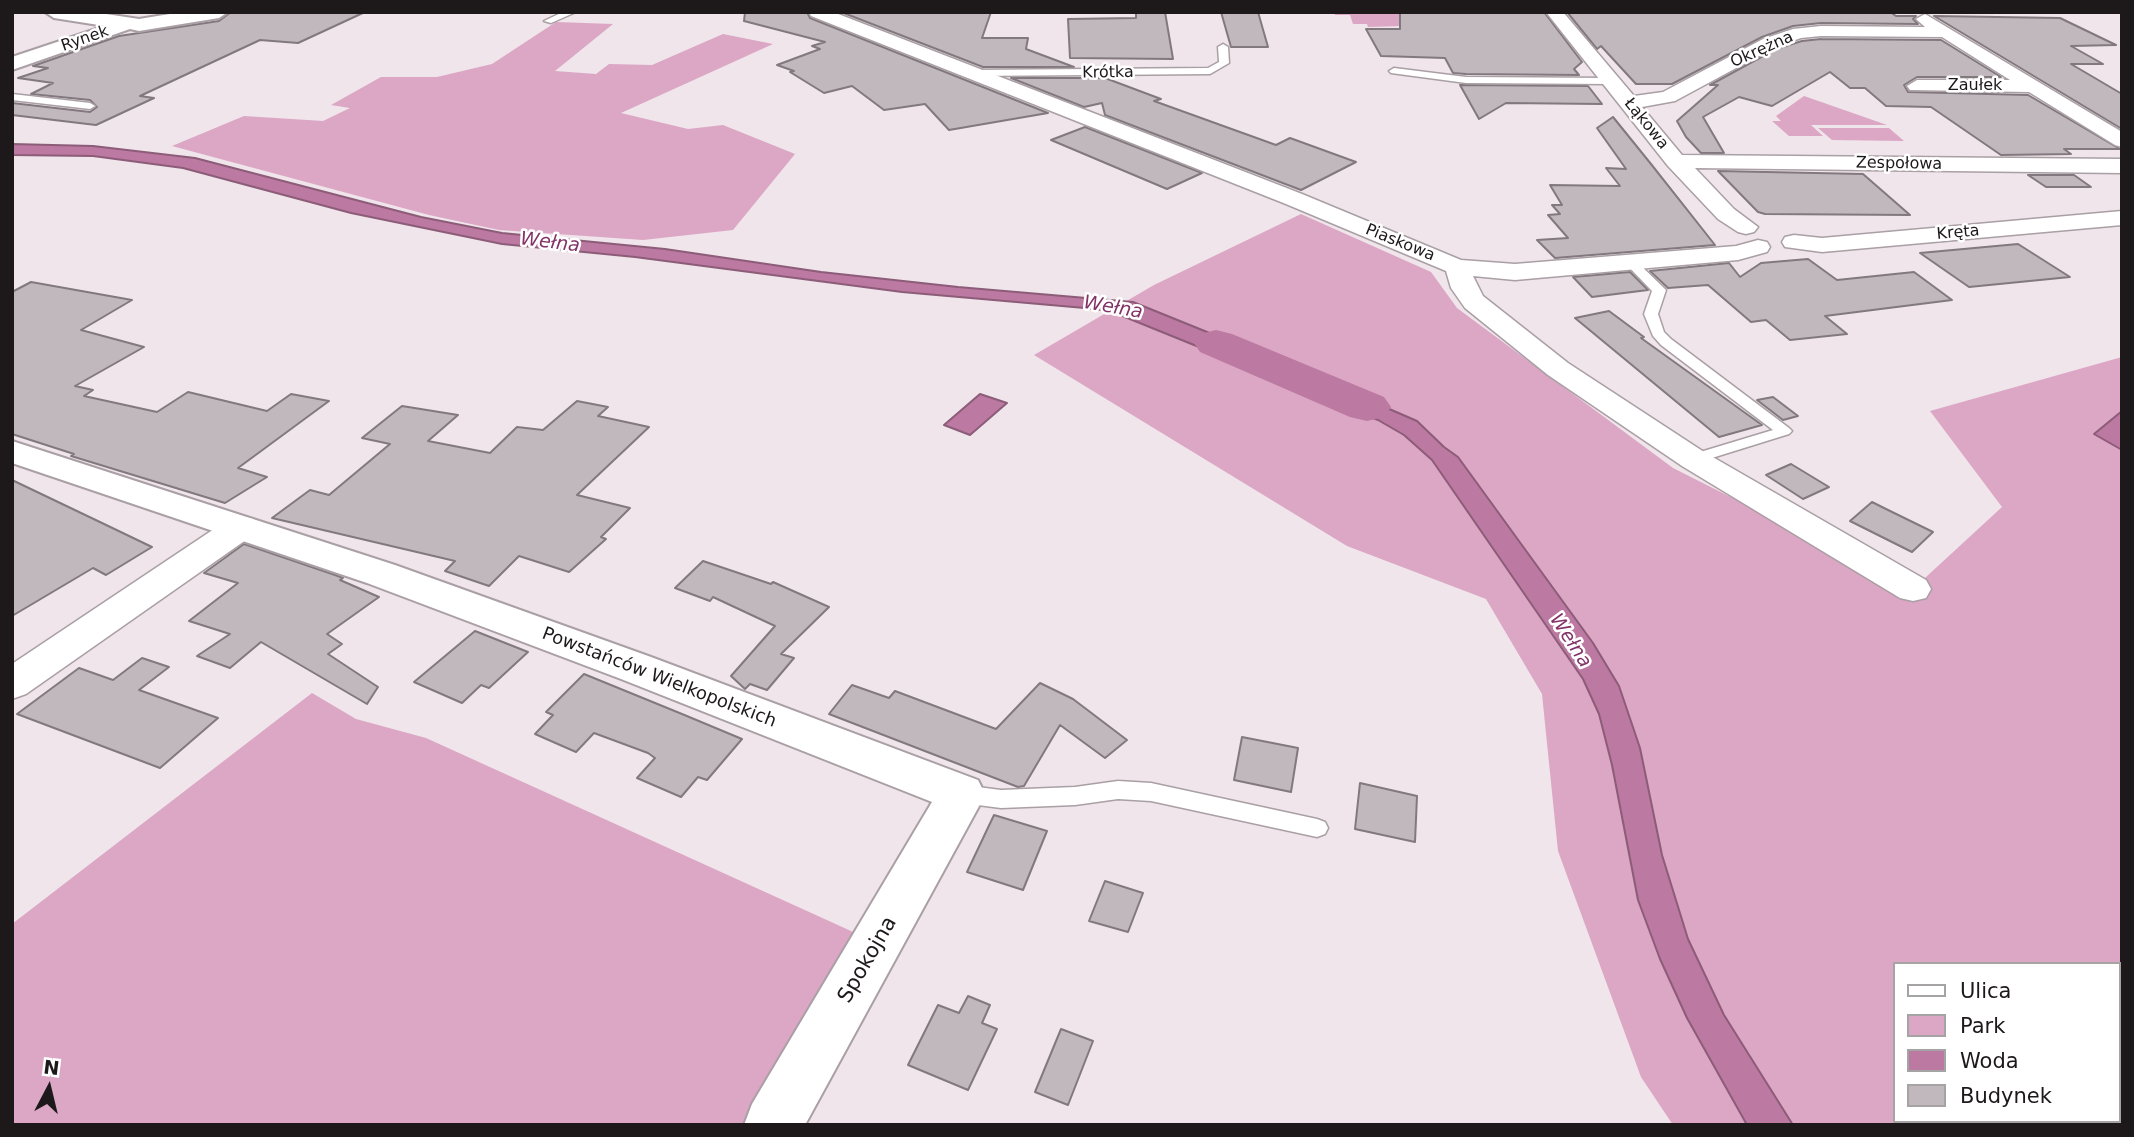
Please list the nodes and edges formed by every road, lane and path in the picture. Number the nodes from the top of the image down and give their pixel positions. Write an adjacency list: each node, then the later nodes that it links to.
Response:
1 (54, 12): 8 (street, Rynek)
2 (219, 12): 8 (street)
3 (572, 12): 7 (lane)
4 (817, 12): 13 (street, Piaskowa)
5 (1555, 12): 14 (street, Łąkowa)
6 (1914, 12): 9 (street)
7 (548, 21)
8 (127, 24): 11 (street, Rynek)
9 (1946, 32): 16 (street); 18 (street, Okrężna)
10 (1223, 47): 13 (lane, Krótka)
11 (12, 64)
12 (1394, 71): 14 (lane)
13 (973, 73): 26 (street, Piaskowa)
14 (1610, 81): 18 (street, Łąkowa)
15 (1917, 86): 16 (street, Zaułek)
16 (2034, 86): 20 (street)
17 (12, 97): 19 (lane)
18 (1629, 103): 21 (street, Łąkowa)
19 (90, 106)
20 (2122, 141)
21 (1676, 161): 22 (street, Zespołowa); 24 (street, Łąkowa)
22 (2122, 166)
23 (2122, 218): 24 (street, Kręta)
24 (1752, 237): 25 (street)
25 (1630, 262): 26 (street); 28 (lane)
26 (1457, 267): 28 (street, Piaskowa)
27 (12, 451): 29 (street, Powstańców Wielkopolskich)
28 (1693, 459): 30 (street, Piaskowa)
29 (240, 527): 31 (street); 32 (street, Powstańców Wielkopolskich)
30 (1913, 589)
31 (12, 684)
32 (962, 794): 33 (lane, Powstańców Wielkopolskich); 34 (street, Spokojna)
33 (1317, 828)
34 (773, 1125)

